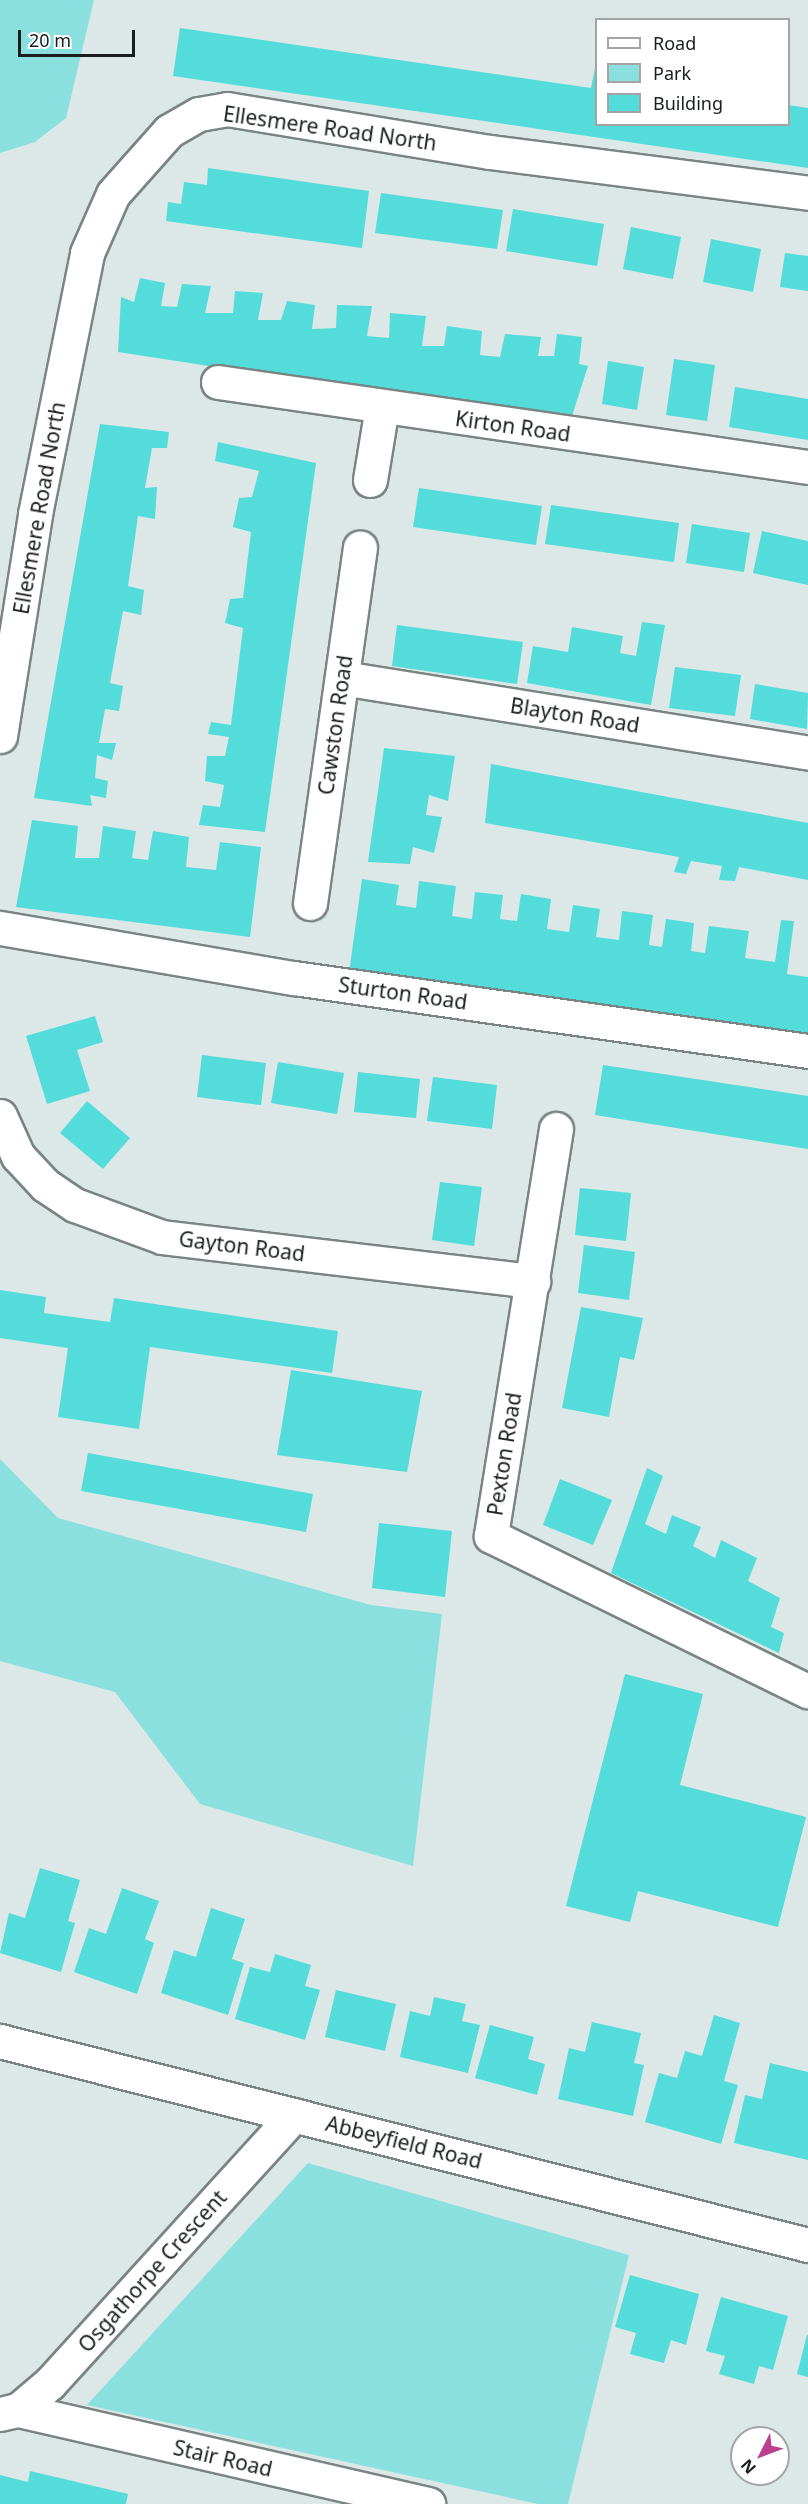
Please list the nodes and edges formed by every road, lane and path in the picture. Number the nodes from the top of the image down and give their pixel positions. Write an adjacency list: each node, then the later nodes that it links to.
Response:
1 (808, 194): 8 (street, Ellesmere Road North)
2 (218, 382): 3 (street, Kirton Road)
3 (382, 407): 4 (street, Kirton Road); 5 (street)
4 (808, 467)
5 (370, 480)
6 (360, 548): 7 (street, Cawston Road)
7 (342, 678): 9 (street, Blayton Road); 10 (street, Cawston Road)
8 (0, 736)
9 (808, 753)
10 (310, 903)
11 (0, 928): 12 (street, Sturton Road)
12 (808, 1052)
13 (0, 1116): 15 (street, Gayton Road)
14 (556, 1130): 15 (street, Pexton Road)
15 (533, 1281): 16 (street, Pexton Road)
16 (808, 1691)
17 (0, 2042): 18 (street, Abbeyfield Road)
18 (294, 2115): 19 (street, Abbeyfield Road); 20 (street, Osgathorpe Crescent)
19 (808, 2245)
20 (9, 2412): 21 (street, Stair Road)
21 (428, 2504)

